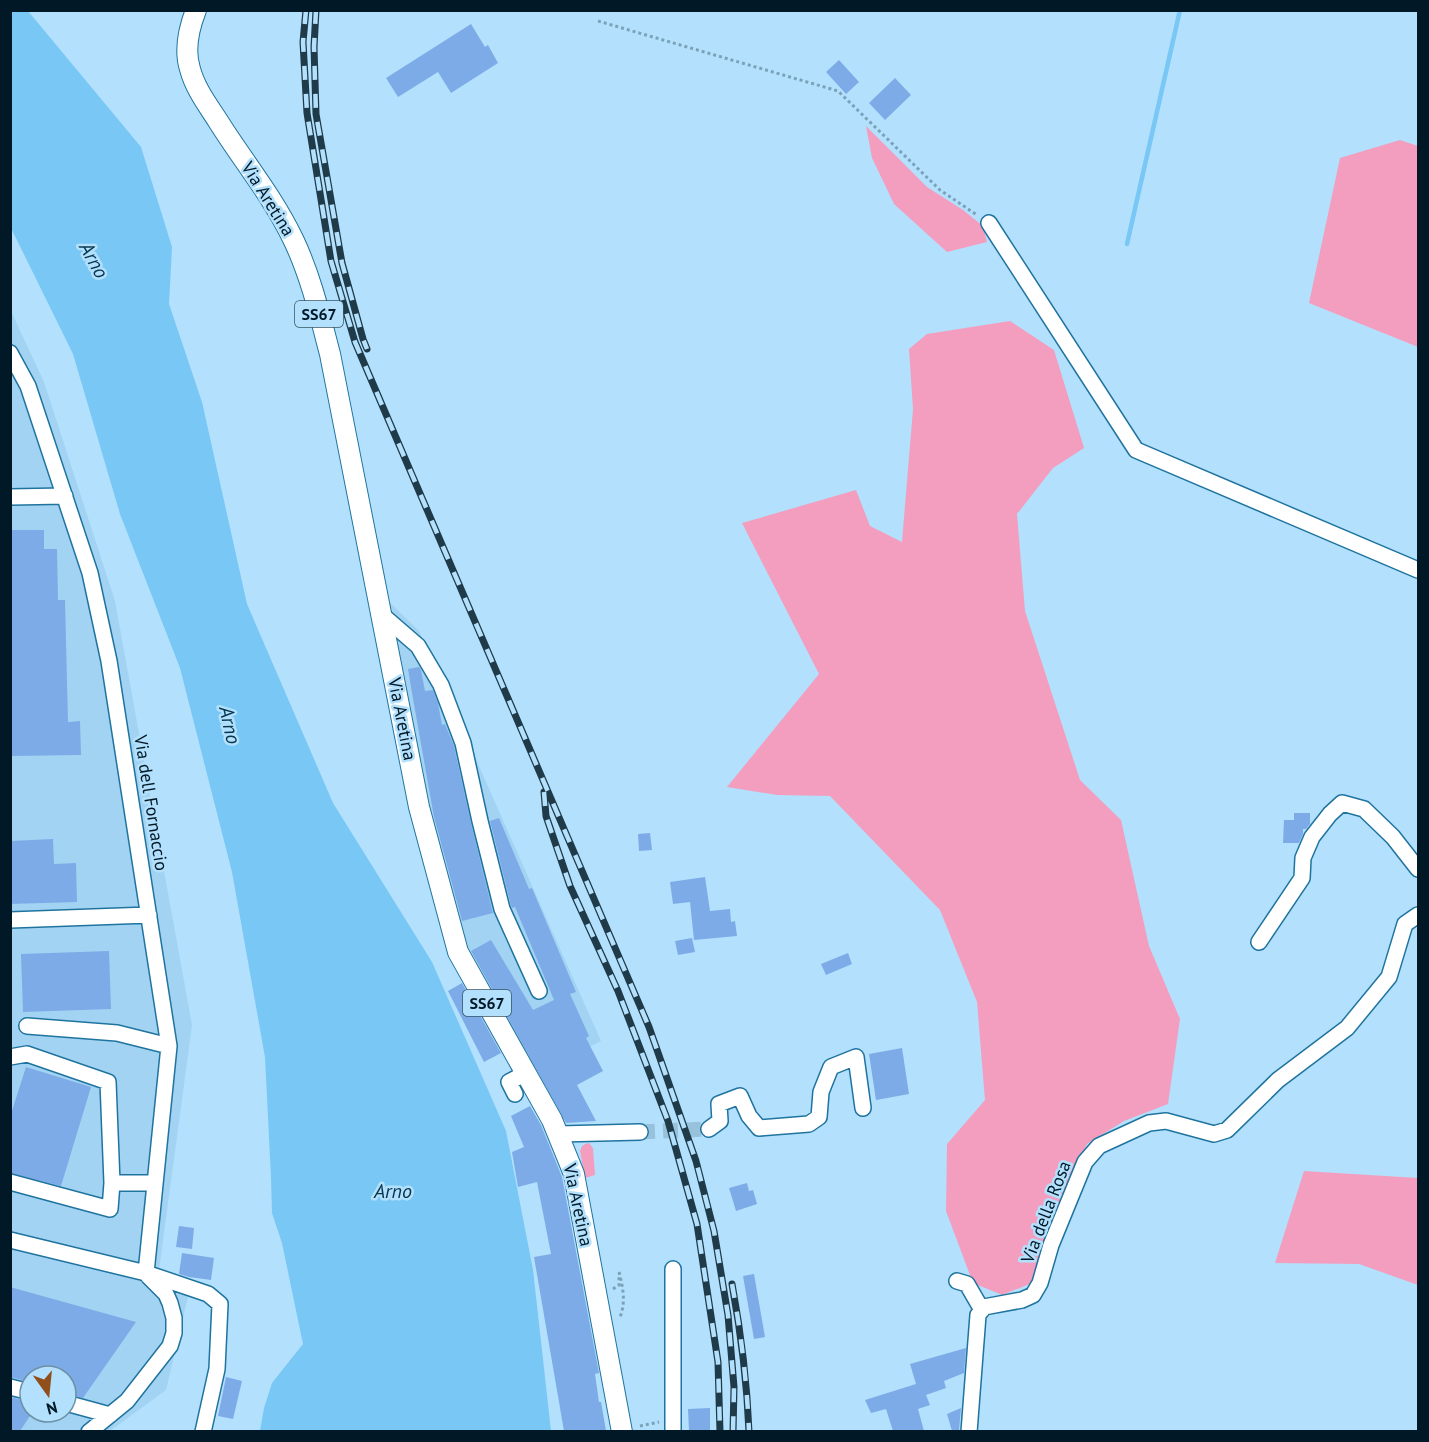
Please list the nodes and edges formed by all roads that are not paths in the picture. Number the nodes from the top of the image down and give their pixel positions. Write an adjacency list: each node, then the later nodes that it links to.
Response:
1 (196, 10): 7 (main road, Via Aretina / SS67)
2 (989, 223): 6 (street)
3 (10, 353): 4 (street, Via dell Fornaccio)
4 (65, 496): 5 (street); 9 (street, Via dell Fornaccio)
5 (10, 497)
6 (1419, 570)
7 (381, 614): 13 (street); 17 (main road, Via Aretina / SS67)
8 (1419, 868): 12 (street)
9 (149, 915): 11 (street); 15 (street, Via dell Fornaccio)
10 (1419, 915): 30 (street, Via della Rosa)
11 (10, 920)
12 (1258, 942)
13 (539, 991)
14 (27, 1026): 15 (street)
15 (169, 1046): 25 (street, Via dell Fornaccio)
16 (10, 1057): 24 (street)
17 (526, 1073): 18 (street); 22 (main road, Via Aretina / SS67)
18 (515, 1094)
19 (863, 1108): 20 (street)
20 (709, 1129)
21 (640, 1132): 22 (street)
22 (559, 1134): 33 (main road, Via Aretina / SS67)
23 (10, 1182): 24 (street)
24 (112, 1183): 25 (street)
25 (155, 1183): 28 (street, Via dell Fornaccio)
26 (10, 1240): 28 (street)
27 (673, 1269): 36 (street)
28 (146, 1274): 32 (street); 35 (street)
29 (957, 1281): 30 (street)
30 (982, 1310): 37 (street)
31 (78, 1406): 32 (street)
32 (110, 1415): 34 (street)
33 (631, 1429)
34 (89, 1431)
35 (203, 1431)
36 (673, 1431)
37 (969, 1431)

